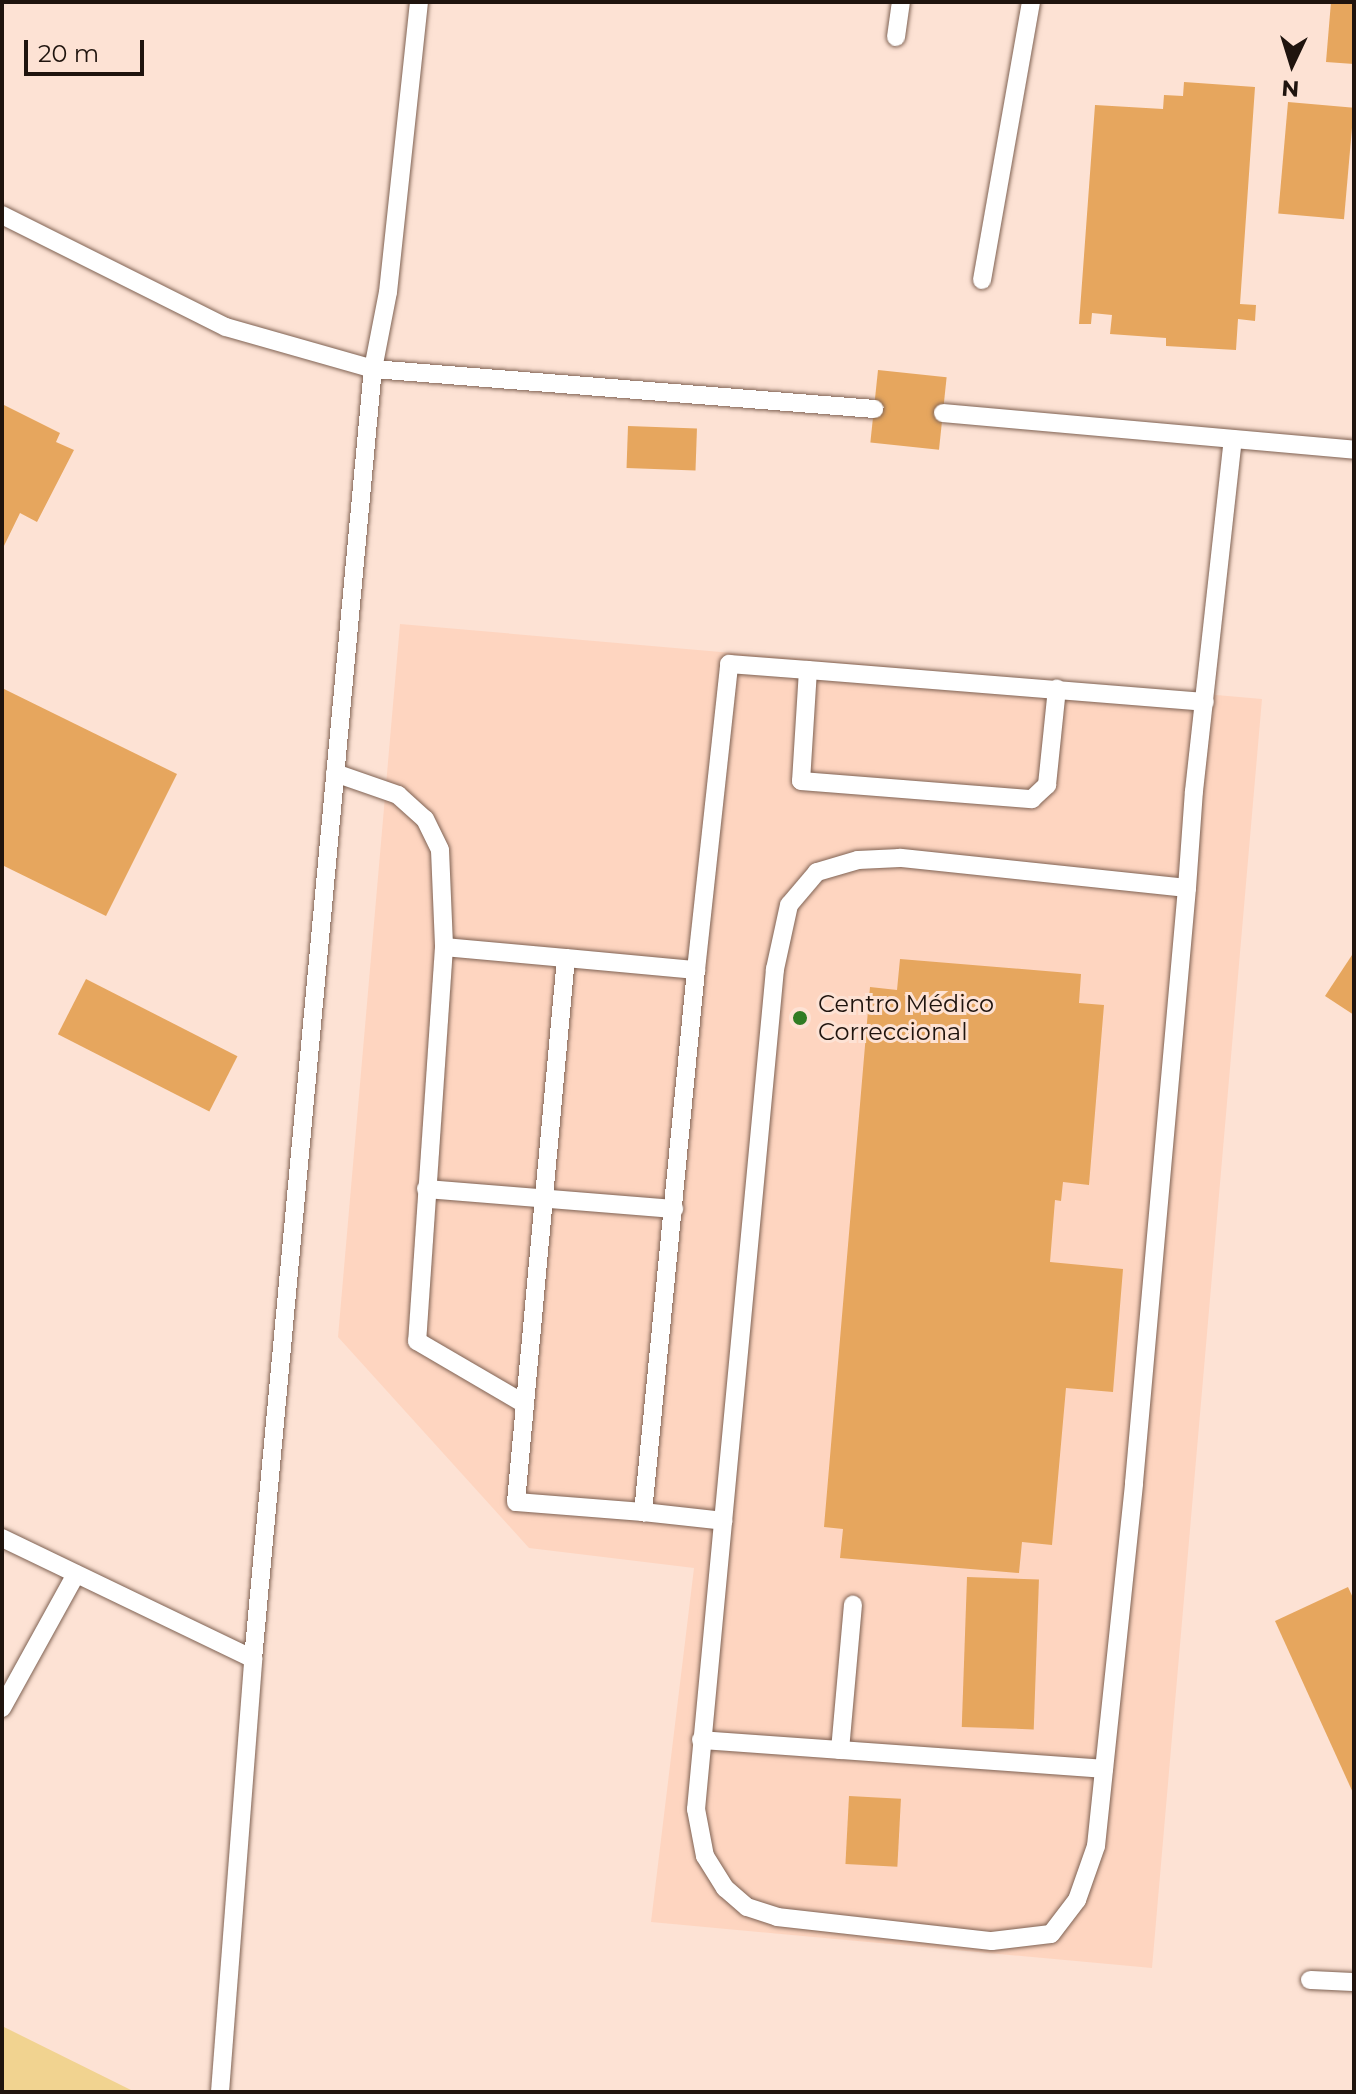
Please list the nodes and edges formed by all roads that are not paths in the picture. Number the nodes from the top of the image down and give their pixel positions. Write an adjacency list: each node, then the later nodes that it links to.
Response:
1 (419, 2): 7 (lane)
2 (901, 2): 4 (lane)
3 (1031, 2): 6 (lane)
4 (896, 37)
5 (2, 215): 7 (lane)
6 (982, 280)
7 (373, 369): 8 (lane); 15 (lane)
8 (874, 409)
9 (943, 413): 10 (lane)
10 (1233, 439): 11 (lane); 14 (lane)
11 (1354, 450)
12 (808, 670): 13 (lane); 13 (lane); 19 (lane)
13 (1057, 689): 14 (lane)
14 (1205, 702): 16 (lane)
15 (335, 773): 17 (lane); 29 (lane)
16 (1187, 888): 25 (lane); 33 (lane)
17 (444, 947): 18 (lane); 20 (lane)
18 (566, 958): 19 (lane); 21 (lane)
19 (696, 970): 22 (lane)
20 (426, 1189): 21 (lane); 23 (lane)
21 (543, 1200): 22 (lane); 23 (lane)
22 (674, 1209): 24 (lane)
23 (525, 1404): 24 (lane)
24 (643, 1512): 25 (lane)
25 (724, 1521): 31 (lane)
26 (2, 1538): 27 (lane)
27 (76, 1574): 29 (lane); 30 (lane)
28 (853, 1605): 32 (lane)
29 (253, 1659): 36 (lane)
30 (2, 1708)
31 (701, 1740): 32 (lane); 33 (lane)
32 (840, 1750): 33 (lane)
33 (1104, 1769)
34 (1310, 1980): 35 (lane)
35 (1354, 1982)
36 (220, 2092)

